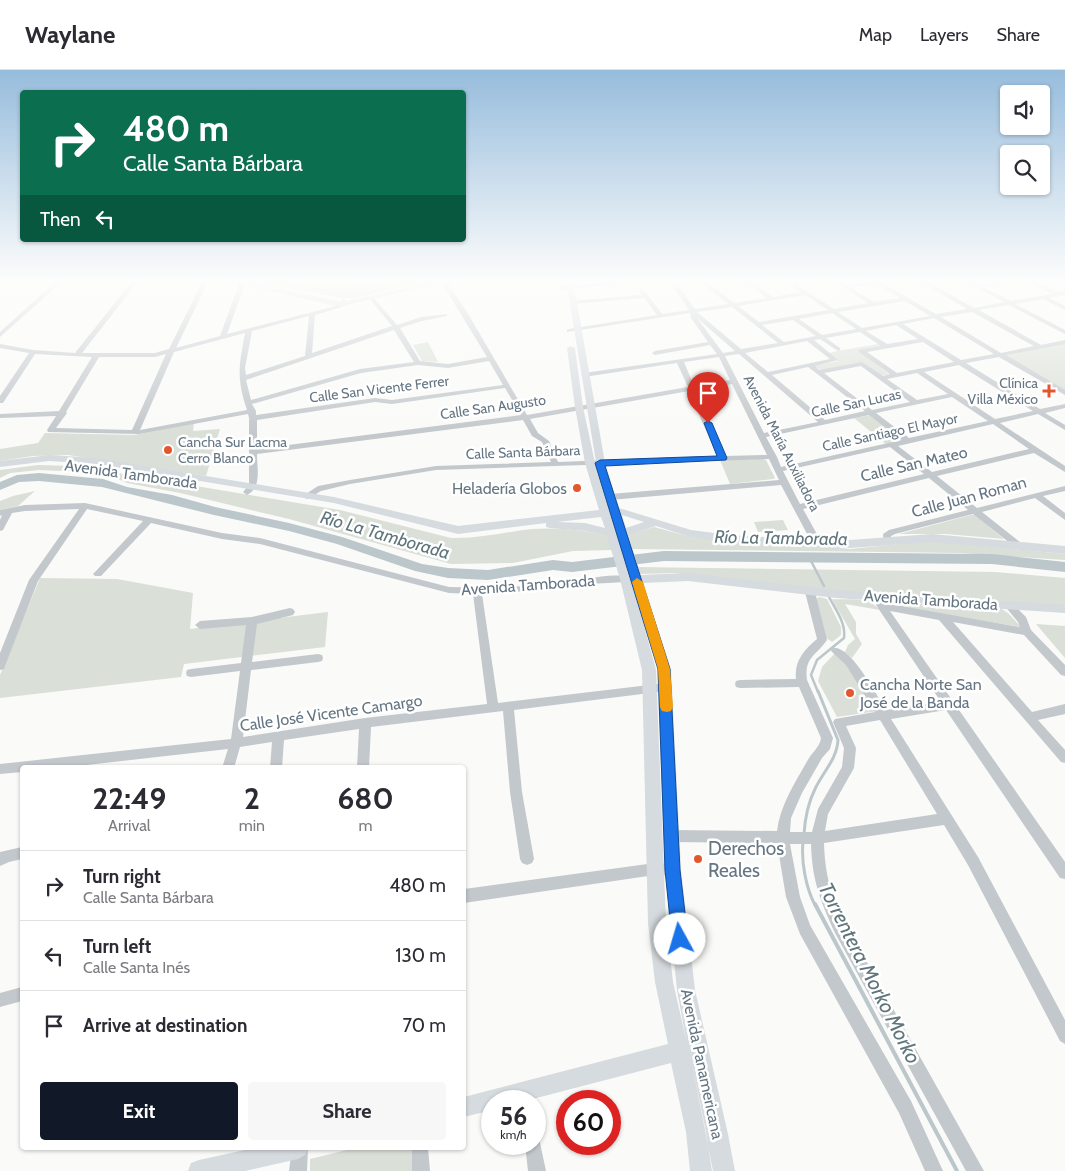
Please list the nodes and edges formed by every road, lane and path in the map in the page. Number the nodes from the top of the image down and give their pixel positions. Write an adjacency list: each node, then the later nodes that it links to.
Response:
1 (95, 331): 35 (street)
2 (181, 331): 34 (street)
3 (225, 331): 20 (street)
4 (244, 331): 20 (street)
5 (249, 331): 51 (street)
6 (310, 331): 39 (street)
7 (381, 331): 39 (street)
8 (399, 331): 41 (street)
9 (475, 331): 40 (street)
10 (573, 331): 48 (main road, Avenida Panamericana); 59 (main road, Avenida Panamericana)
11 (703, 331): 25 (street, Avenida María Auxiliadora)
12 (716, 331): 32 (street)
13 (767, 331): 26 (street)
14 (813, 331): 21 (street)
15 (850, 331): 21 (street)
16 (865, 331): 28 (street)
17 (910, 331): 23 (street)
18 (960, 331): 37 (street)
19 (1012, 331): 29 (street)
20 (223, 337): 34 (street)
21 (821, 337): 22 (street); 33 (street)
22 (808, 339): 26 (street); 33 (street)
23 (923, 340): 28 (street); 43 (street)
24 (1065, 342): 29 (street)
25 (711, 343): 31 (street); 36 (street, Avenida María Auxiliadora)
26 (783, 344): 32 (street)
27 (0, 346): 30 (street)
28 (886, 347): 49 (street)
29 (1040, 347): 37 (street)
30 (33, 352): 35 (street); 57 (street)
31 (655, 352)
32 (740, 352): 36 (street); 47 (street)
33 (825, 352): 44 (street)
34 (170, 353): 38 (street); 71 (street)
35 (76, 355): 38 (street)
36 (721, 355): 42 (street); 52 (street, Avenida María Auxiliadora)
37 (1000, 355): 43 (street); 55 (street)
38 (96, 356): 63 (street)
39 (308, 358): 51 (street)
40 (490, 359): 41 (street); 53 (street)
41 (418, 362): 62 (street)
42 (680, 362): 48 (street); 54 (street)
43 (961, 363): 45 (street); 64 (street)
44 (809, 365): 46 (street); 47 (street)
45 (919, 371): 49 (street); 56 (street)
46 (818, 372): 50 (street); 65 (street)
47 (766, 374): 69 (street)
48 (584, 375): 60 (main road, Avenida Panamericana)
49 (895, 376): 50 (street)
50 (881, 378): 58 (street)
51 (242, 379): 62 (street)
52 (735, 381): 54 (street, Calle San Augusto); 72 (street, Avenida María Auxiliadora)
53 (507, 386): 62 (street, Calle San Vicente Ferrer); 67 (street)
54 (693, 388): 60 (street, Calle San Augusto); 78 (street)
55 (1065, 392)
56 (955, 394): 58 (street, Calle San Lucas); 68 (street)
57 (0, 400)
58 (916, 403): 65 (street, Calle San Lucas)
59 (578, 406): 60 (street, Calle San Augusto); 67 (street, Calle San Augusto); 79 (main road, Avenida Panamericana)
60 (589, 406): 79 (main road, Avenida Panamericana)
61 (1065, 406): 64 (street, Calle Santiago El Mayor)
62 (251, 411): 71 (street); 76 (street)
63 (63, 412): 66 (street); 71 (street)
64 (1039, 412): 68 (street, Calle Santiago El Mayor); 70 (street)
65 (873, 413): 69 (street, Calle San Lucas); 73 (street)
66 (0, 416)
67 (526, 417): 76 (street, Calle San Augusto); 81 (street)
68 (996, 422): 73 (street, Calle Santiago El Mayor); 75 (street)
69 (824, 423): 72 (street, Calle San Lucas)
70 (1065, 428)
71 (134, 432)
72 (762, 436): 77 (street, Avenida María Auxiliadora)
73 (908, 440): 74 (street, Calle Santiago El Mayor)
74 (891, 444): 83 (street, Calle Santiago El Mayor); 85 (street)
75 (1036, 450): 84 (street); 85 (street, Calle San Mateo)
76 (254, 452): 88 (street)
77 (773, 457): 78 (street, Calle Santa Bárbara); 83 (street, Avenida María Auxiliadora)
78 (722, 458): 79 (street, Calle Santa Bárbara)
79 (595, 463): 81 (street, Calle Santa Bárbara); 91 (main road, Avenida Panamericana); 96 (main road, Avenida Panamericana)
80 (0, 464): 88 (main road, Avenida Tamborada)
81 (556, 465): 90 (street, Calle Santa Bárbara)
82 (0, 468): 88 (main road, Avenida Tamborada)
83 (778, 470): 86 (street, Avenida María Auxiliadora)
84 (1065, 470)
85 (930, 475): 93 (street, Calle San Mateo); 94 (street)
86 (784, 482): 91 (street); 93 (street, Avenida María Auxiliadora)
87 (1065, 488): 89 (street, Calle Juan Roman)
88 (249, 489): 90 (main road, Avenida Tamborada); 100 (main road, Avenida Tamborada)
89 (1036, 495): 94 (street, Calle Juan Roman); 97 (street)
90 (307, 496): 96 (main road, Avenida Tamborada)
91 (610, 497): 96 (main road, Avenida Panamericana)
92 (85, 506): 95 (street, Avenida Tamborada); 98 (street, Avenida Tamborada); 123 (street)
93 (798, 507): 104 (street, Avenida María Auxiliadora)
94 (976, 511): 103 (street, Calle Juan Roman); 105 (street)
95 (4, 512): 101 (street)
96 (610, 515): 99 (main road, Avenida Tamborada); 100 (main road, Avenida Tamborada); 102 (main road, Avenida Panamericana)
97 (1065, 517)
98 (149, 520): 108 (street); 109 (street, Avenida Tamborada)
99 (649, 521): 102 (main road); 104 (main road, Avenida Tamborada)
100 (550, 524): 102 (main road)
101 (0, 528)
102 (616, 533): 107 (main road, Avenida Panamericana)
103 (887, 541): 104 (main road, Avenida Tamborada); 105 (main road, Avenida Tamborada)
104 (818, 545)
105 (1018, 545): 106 (main road, Avenida Tamborada)
106 (1065, 550)
107 (629, 573): 109 (street, Avenida Tamborada); 110 (main road, Avenida Tamborada); 129 (main road, Avenida Panamericana)
108 (98, 574)
109 (477, 591): 132 (street)
110 (810, 592): 111 (main road, Avenida Tamborada); 127 (street)
111 (878, 601): 112 (main road, Avenida Tamborada); 115 (street); 131 (street)
112 (1009, 605): 113 (main road, Avenida Tamborada); 116 (street)
113 (1065, 609)
114 (290, 612): 117 (street)
115 (942, 617): 119 (street); 135 (street)
116 (1022, 620): 119 (street); 122 (street)
117 (252, 621): 118 (street); 124 (street)
118 (200, 625)
119 (1027, 632): 125 (street)
120 (836, 651): 134 (street)
121 (318, 658): 124 (street)
122 (1065, 662)
123 (0, 666)
124 (246, 666): 126 (street); 138 (street)
125 (1065, 672)
126 (192, 673)
127 (802, 682): 128 (street); 148 (street)
128 (740, 684)
129 (658, 688): 130 (street, Calle José Vicente Camargo); 147 (main road, Avenida Panamericana); 153 (main road, Avenida Panamericana)
130 (508, 705): 132 (street, Calle José Vicente Camargo); 151 (street)
131 (949, 705): 134 (street); 155 (street)
132 (493, 707): 136 (street, Calle José Vicente Camargo)
133 (1065, 709): 135 (street)
134 (884, 714): 146 (street); 149 (street)
135 (1029, 717): 139 (street)
136 (365, 724): 137 (street, Calle José Vicente Camargo); 143 (street)
137 (278, 737): 138 (street, Calle José Vicente Camargo); 142 (street)
138 (236, 743): 140 (street, Calle José Vicente Camargo); 141 (street)
139 (1065, 758)
140 (36, 765)
141 (229, 765)
142 (276, 765)
143 (363, 765)
144 (20, 767): 145 (street, Calle José Vicente Camargo)
145 (0, 769)
146 (946, 819): 149 (street); 159 (street)
147 (671, 836): 148 (street); 154 (main road, Avenida Panamericana)
148 (783, 838): 149 (street); 175 (street)
149 (808, 838): 176 (street)
150 (20, 853): 152 (street)
151 (527, 859)
152 (0, 860)
153 (654, 869): 154 (street); 156 (street); 161 (main road, Avenida Panamericana)
154 (673, 870): 160 (main road, Avenida Panamericana)
155 (1065, 873)
156 (466, 896)
157 (20, 995): 158 (street)
158 (0, 1000)
159 (1065, 1036)
160 (698, 1046): 161 (main road); 174 (main road, Avenida Panamericana)
161 (678, 1051): 162 (main road); 173 (main road, Avenida Panamericana)
162 (545, 1090)
163 (481, 1104): 164 (main road)
164 (466, 1107)
165 (290, 1150): 169 (main road)
166 (299, 1150): 170 (street)
167 (420, 1150): 171 (street)
168 (535, 1155): 172 (street)
169 (199, 1171)
170 (298, 1171)
171 (421, 1171)
172 (538, 1171)
173 (701, 1171)
174 (724, 1171)
175 (934, 1171)
176 (975, 1171)

